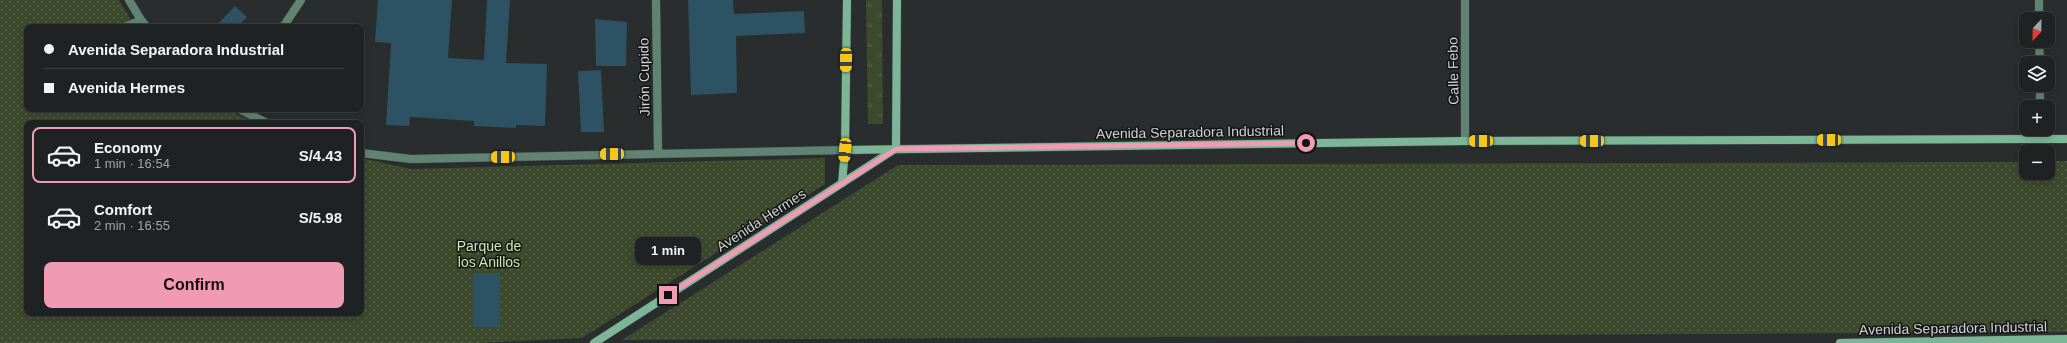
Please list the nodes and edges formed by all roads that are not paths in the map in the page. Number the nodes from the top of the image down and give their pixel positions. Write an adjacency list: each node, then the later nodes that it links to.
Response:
1 (129, 0): 9 (street)
2 (301, 0): 12 (street)
3 (656, 0): 22 (street, Jirón Cupido)
4 (847, 0): 20 (main road)
5 (897, 0): 19 (main road)
6 (1465, 0): 18 (street, Calle Febo)
7 (2039, 0): 8 (street)
8 (2039, 12)
9 (141, 20): 10 (street); 11 (street)
10 (132, 24)
11 (144, 24)
12 (285, 24)
13 (245, 112): 14 (street)
14 (261, 120)
15 (2036, 136): 16 (street)
16 (2035, 139): 17 (main road, Avenida Separadora Industrial); 18 (main road, Avenida Separadora Industrial)
17 (2067, 139)
18 (1465, 141): 19 (main road, Avenida Separadora Industrial)
19 (896, 149): 20 (main road, Avenida Separadora Industrial); 23 (main road, Avenida Hermes)
20 (845, 150): 22 (street, Avenida Separadora Industrial); 23 (main road)
21 (364, 153): 22 (street, Avenida Separadora Industrial)
22 (658, 153)
23 (842, 183): 25 (main road, Avenida Hermes)
24 (2067, 339): 26 (main road, Avenida Separadora Industrial)
25 (594, 343)
26 (1840, 343)

